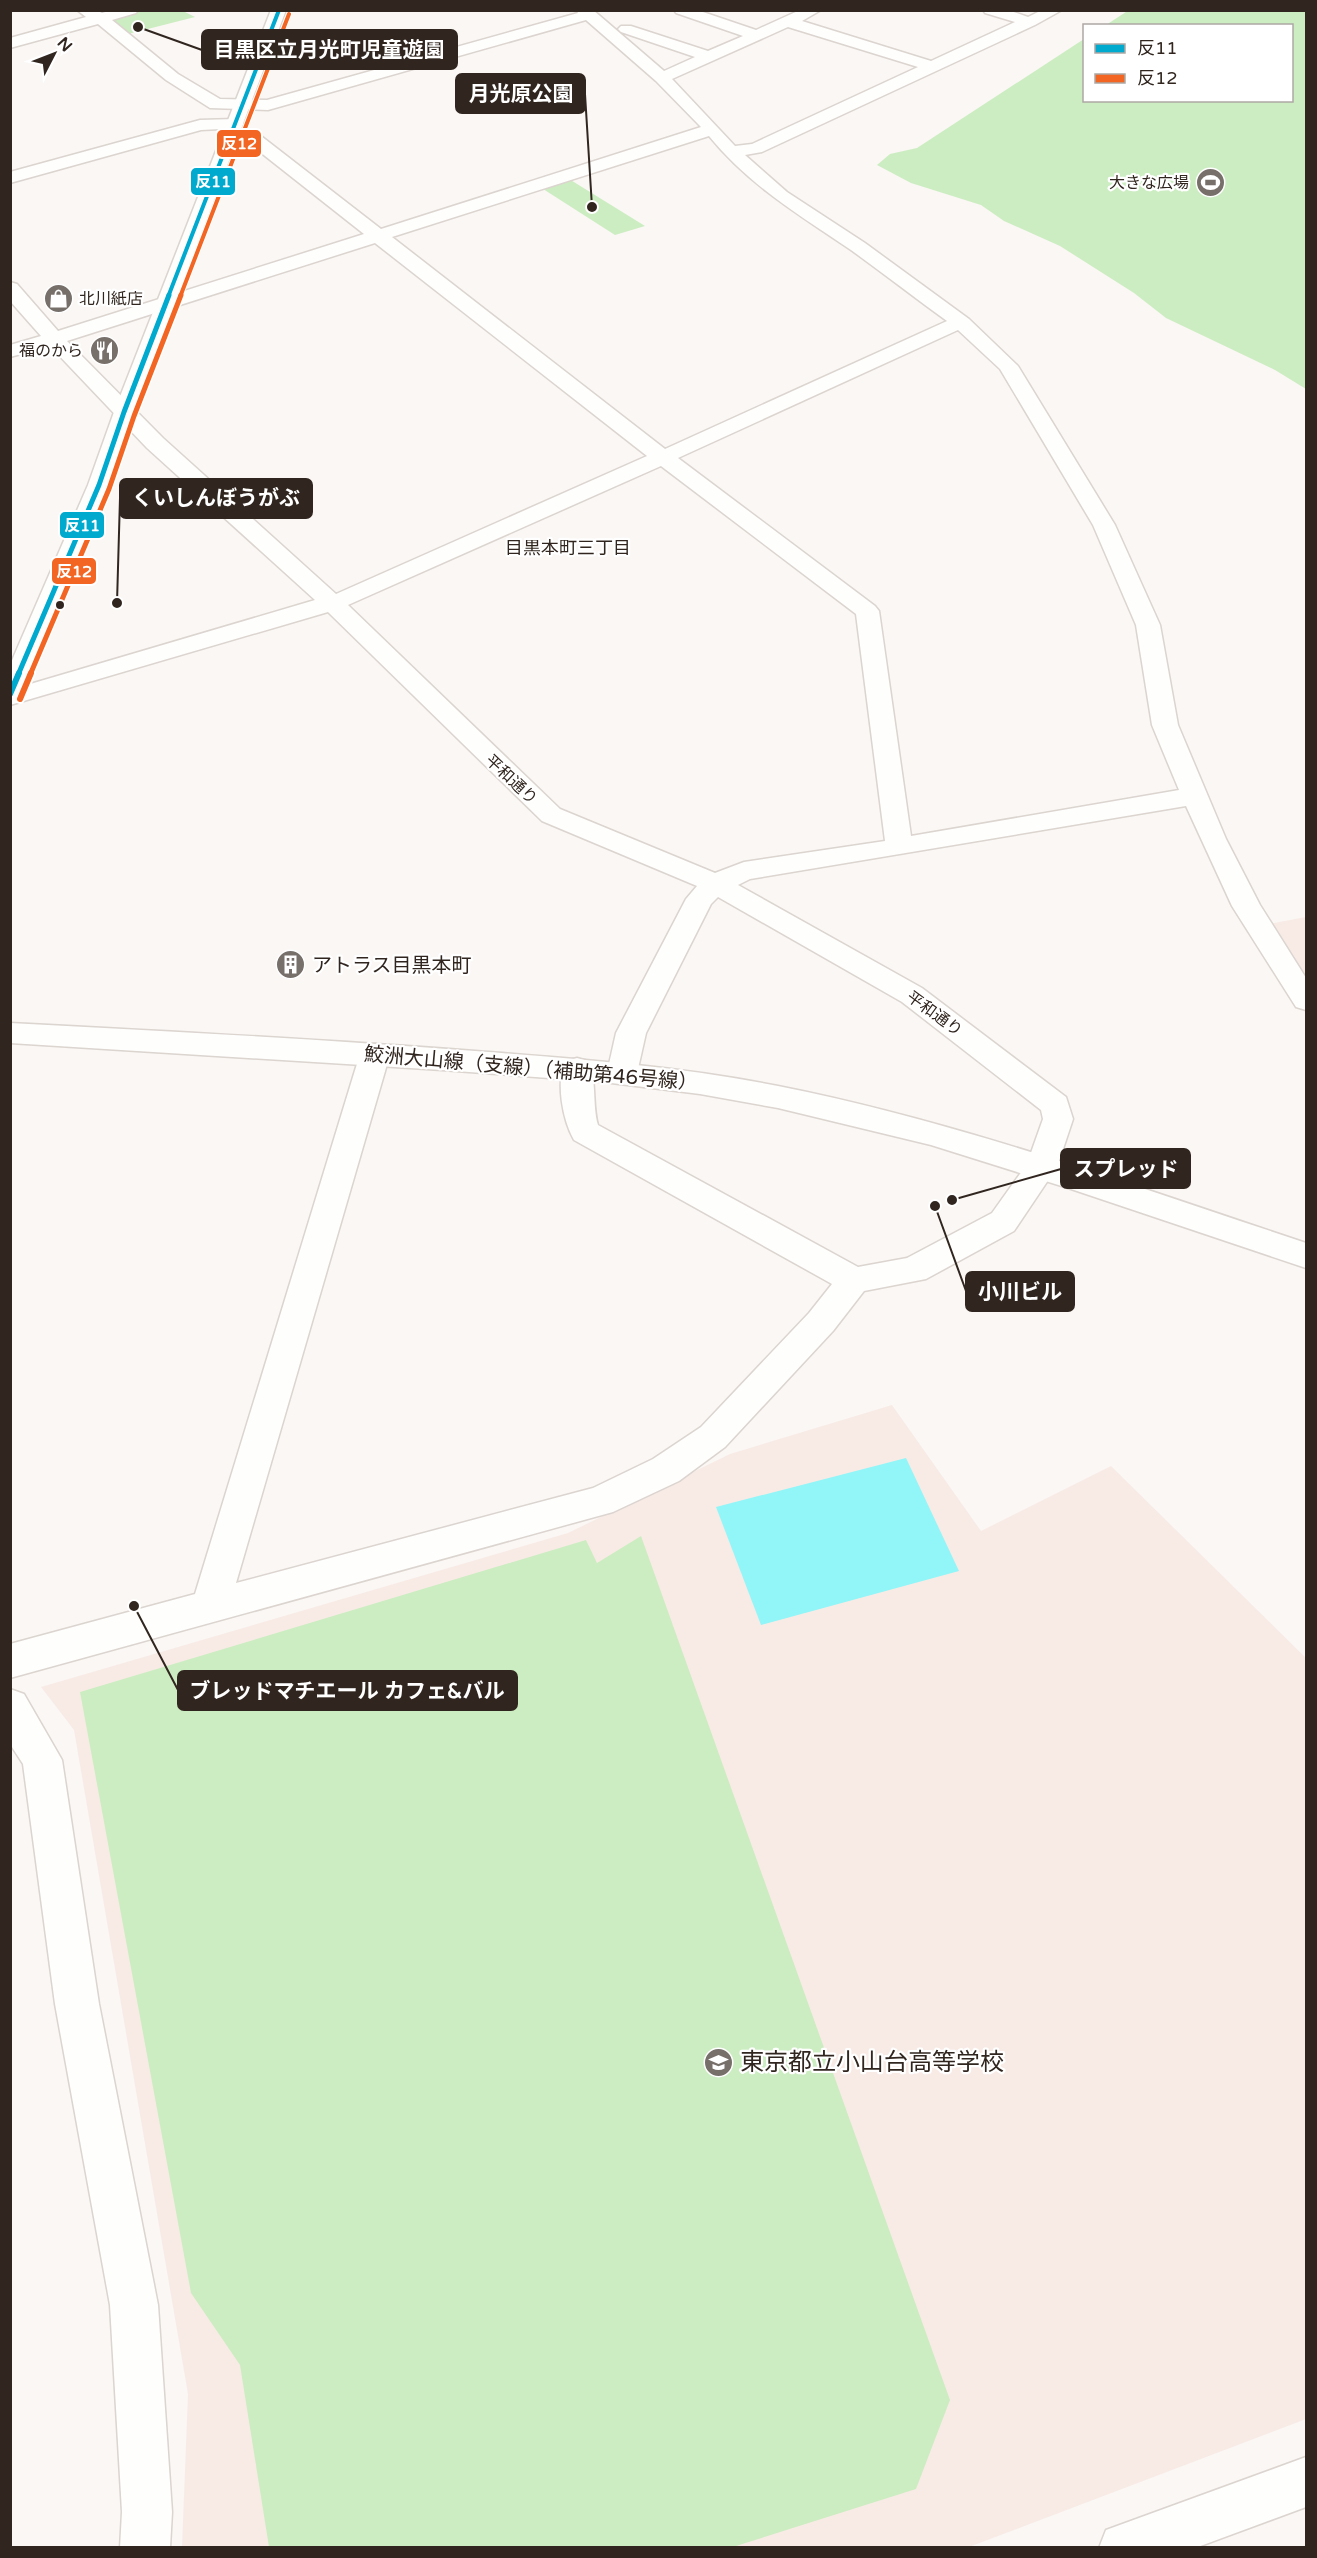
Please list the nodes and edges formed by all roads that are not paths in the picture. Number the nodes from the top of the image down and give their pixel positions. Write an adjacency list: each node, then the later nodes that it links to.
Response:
1 (84, 10): 9 (street)
2 (131, 10): 9 (street)
3 (279, 10): 18 (street)
4 (990, 10): 11 (street)
5 (1054, 10): 11 (street)
6 (674, 12): 13 (street)
7 (586, 13): 12 (street); 18 (street)
8 (801, 14): 13 (street); 16 (street)
9 (101, 19): 14 (street); 18 (street)
10 (646, 22): 12 (street)
11 (1030, 22): 16 (street)
12 (618, 32): 15 (street); 17 (street)
13 (757, 36): 15 (street)
14 (10, 43)
15 (709, 57): 17 (street)
16 (933, 67): 21 (street)
17 (662, 78): 19 (street)
18 (243, 105): 20 (street)
19 (712, 129): 21 (street); 23 (street)
20 (232, 132): 22 (street); 23 (street); 25 (street)
21 (731, 152): 26 (street)
22 (10, 178)
23 (379, 236): 25 (street); 30 (street)
24 (10, 288): 27 (street, 平和通り)
25 (166, 303): 27 (street); 29 (street)
26 (962, 323): 30 (street); 34 (street)
27 (54, 339): 28 (street); 29 (street, 平和通り)
28 (10, 351)
29 (124, 412): 31 (street, 平和通り); 32 (street)
30 (662, 457): 31 (street); 35 (street)
31 (332, 603): 33 (street); 36 (street, 平和通り)
32 (18, 660): 33 (street)
33 (10, 697)
34 (1197, 798): 35 (street); 37 (street)
35 (899, 846): 36 (street)
36 (716, 884): 41 (street); 42 (street, 平和通り)
37 (1306, 1000)
38 (10, 1033): 39 (street, 鮫洲大山線（支線）（補助第46号線）)
39 (375, 1054): 40 (street, 鮫洲大山線（支線）（補助第46号線）); 45 (street)
40 (577, 1069): 41 (street, 鮫洲大山線（支線）（補助第46号線）); 44 (street)
41 (622, 1073): 42 (street, 鮫洲大山線（支線）（補助第46号線）)
42 (1041, 1167): 43 (street, 鮫洲大山線（支線）（補助第46号線）); 44 (street, 平和通り)
43 (1306, 1256)
44 (854, 1281): 45 (street)
45 (210, 1607): 46 (street)
46 (10, 1661)
47 (10, 1707): 49 (street)
48 (1306, 2482): 50 (street)
49 (145, 2547)
50 (1124, 2547)

